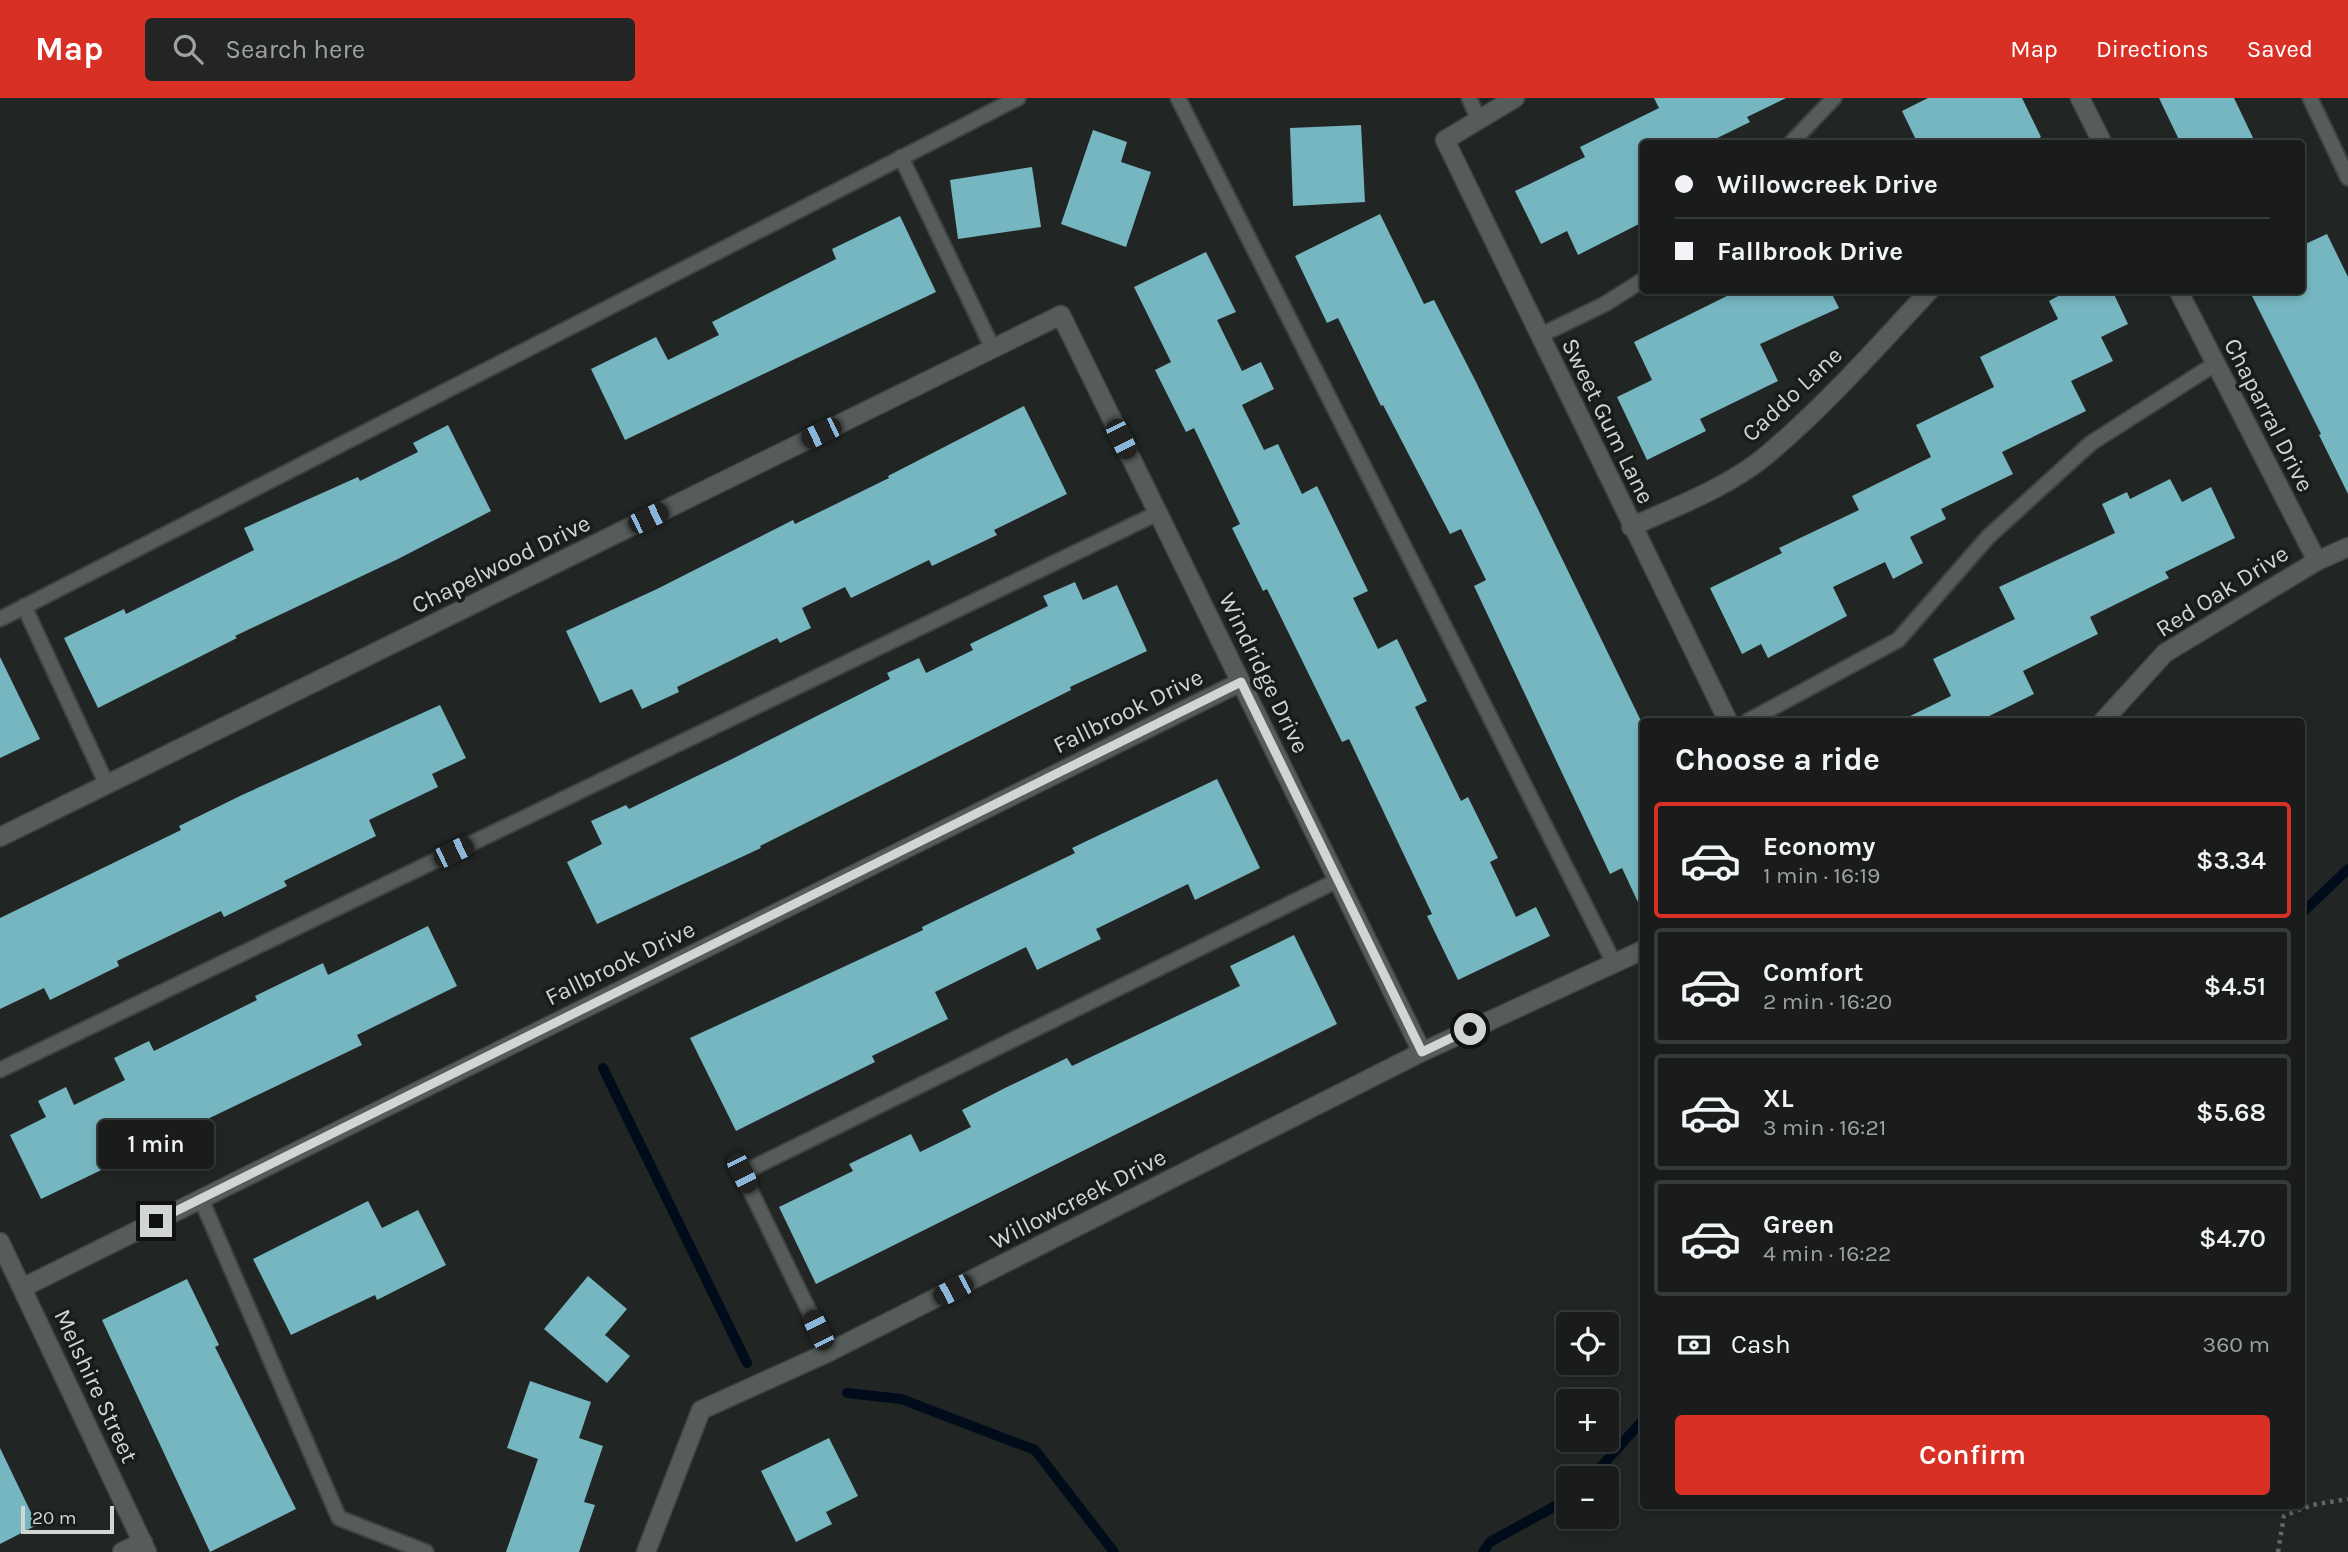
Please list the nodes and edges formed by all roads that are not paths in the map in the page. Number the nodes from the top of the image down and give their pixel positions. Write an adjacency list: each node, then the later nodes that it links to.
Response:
1 (1018, 98): 11 (lane)
2 (1178, 98): 34 (lane)
3 (1469, 98): 8 (lane)
4 (1515, 98): 8 (street)
5 (1834, 98): 9 (lane)
6 (2080, 98): 10 (street)
7 (2310, 98): 12 (lane)
8 (1479, 120): 17 (street, Sweet Gum Lane)
9 (1794, 140)
10 (2101, 140)
11 (901, 157): 18 (lane); 24 (lane)
12 (2348, 178)
13 (1640, 283): 17 (lane)
14 (1926, 294): 21 (street, Caddo Lane)
15 (2180, 294): 19 (street, Chaparral Drive)
16 (1061, 316): 18 (street, Chapelwood Drive); 20 (street, Windridge Drive)
17 (1539, 336): 21 (street, Sweet Gum Lane)
18 (993, 349): 30 (street, Chapelwood Drive)
19 (2215, 364): 23 (street, Chaparral Drive); 28 (lane)
20 (1158, 513): 26 (street, Windridge Drive); 36 (lane)
21 (1632, 527): 27 (street, Sweet Gum Lane)
22 (2348, 547): 23 (street, Red Oak Drive)
23 (2317, 561): 29 (street, Red Oak Drive)
24 (24, 606): 25 (lane); 30 (lane)
25 (0, 619)
26 (1241, 682): 32 (street, Windridge Drive); 37 (street, Fallbrook Drive)
27 (1727, 718)
28 (1754, 718)
29 (2107, 718)
30 (107, 785): 31 (street, Chapelwood Drive)
31 (0, 837)
32 (1338, 880): 35 (street, Windridge Drive); 40 (lane)
33 (1640, 951): 34 (street)
34 (1613, 961): 35 (street, Willowcreek Drive)
35 (1422, 1052): 40 (street, Willowcreek Drive)
36 (0, 1070)
37 (201, 1199): 39 (street, Fallbrook Drive); 43 (lane)
38 (0, 1241): 39 (street, Melshire Street)
39 (22, 1288): 41 (street, Melshire Street)
40 (829, 1352): 44 (street, Willowcreek Drive)
41 (145, 1547): 42 (street)
42 (122, 1552)
43 (426, 1552)
44 (646, 1552)

